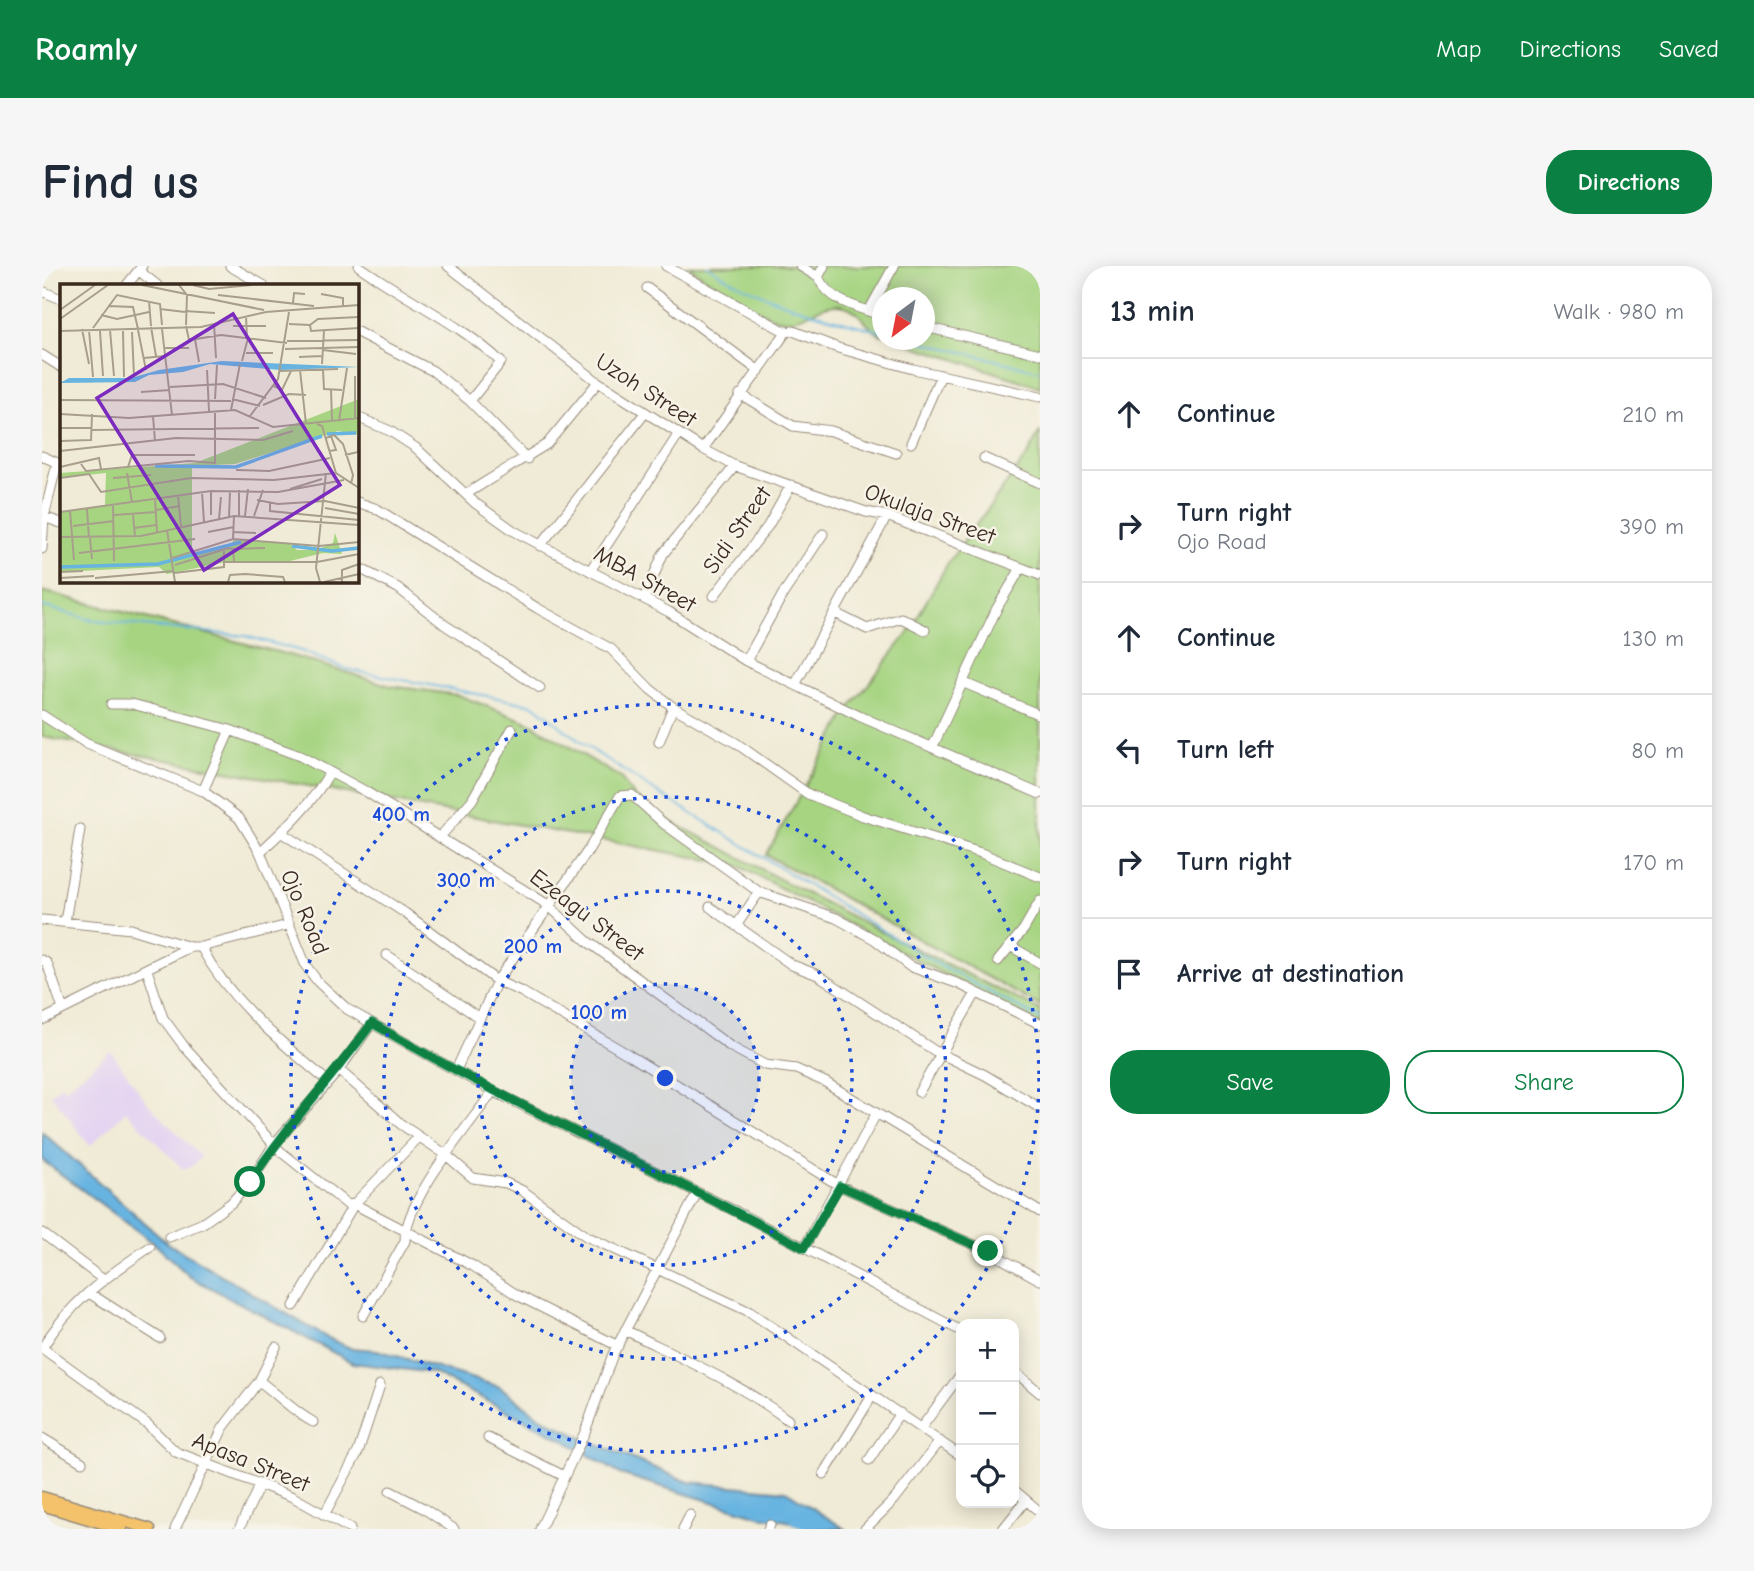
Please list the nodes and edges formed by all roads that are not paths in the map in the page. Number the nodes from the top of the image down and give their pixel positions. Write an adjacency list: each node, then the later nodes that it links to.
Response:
1 (230, 266): 12 (street)
2 (359, 266): 28 (street)
3 (448, 266): 25 (street, Uzoh Street)
4 (666, 266): 18 (street)
5 (800, 266): 9 (street)
6 (824, 266): 9 (street)
7 (894, 266): 16 (street)
8 (140, 269): 10 (street); 11 (street)
9 (818, 276): 16 (street)
10 (128, 284)
11 (156, 284)
12 (261, 284)
13 (647, 288): 23 (street)
14 (42, 291): 15 (street)
15 (60, 299)
16 (870, 309)
17 (935, 329): 20 (street)
18 (786, 332): 23 (street); 24 (street)
19 (359, 333): 28 (street)
20 (1040, 354)
21 (42, 355): 22 (street)
22 (60, 366)
23 (760, 371): 26 (street)
24 (941, 375): 27 (street); 32 (street)
25 (598, 382): 29 (street, Uzoh Street); 37 (street)
26 (740, 394): 33 (street); 34 (street)
27 (1040, 397)
28 (470, 401): 37 (street)
29 (645, 413): 31 (street, Uzoh Street); 49 (street)
30 (359, 418): 42 (street, MBA Street)
31 (678, 435): 33 (street, Uzoh Street); 53 (street)
32 (911, 443)
33 (703, 449): 39 (street, Uzoh Street)
34 (896, 453)
35 (42, 456): 38 (street)
36 (984, 458): 40 (street)
37 (527, 459): 42 (street)
38 (59, 464): 46 (street)
39 (735, 466): 41 (street, Uzoh Street); 56 (street)
40 (1040, 483)
41 (791, 485): 44 (street, Uzoh Street); 55 (street, Sidi Street)
42 (466, 494): 49 (street, MBA Street)
43 (359, 503): 64 (street)
44 (845, 504): 45 (street, Okulaja Street)
45 (887, 516): 52 (street, Okulaja Street); 57 (street)
46 (44, 517): 47 (street); 50 (street)
47 (60, 523)
48 (823, 534): 59 (street)
49 (540, 545): 53 (street, MBA Street)
50 (42, 549)
51 (359, 568): 62 (street)
52 (1021, 568): 54 (street, Okulaja Street); 60 (street)
53 (590, 570): 56 (street, MBA Street)
54 (1040, 575)
55 (714, 596)
56 (644, 598): 59 (street, MBA Street)
57 (835, 614): 58 (street); 61 (street)
58 (926, 630)
59 (746, 661): 61 (street, MBA Street)
60 (962, 682): 66 (street); 70 (street)
61 (795, 685): 70 (street, MBA Street)
62 (540, 688)
63 (111, 704): 68 (street, Ezeagu Street)
64 (673, 707): 69 (street); 78 (street)
65 (42, 715): 72 (street, Ojo Road)
66 (1040, 715)
67 (512, 729): 76 (street)
68 (230, 730): 71 (street, Ezeagu Street); 72 (street)
69 (659, 743)
70 (933, 746): 73 (street, MBA Street)
71 (330, 772): 75 (street); 76 (street, Ezeagu Street)
72 (203, 791): 77 (street, Ojo Road)
73 (1040, 794)
74 (80, 829): 84 (street)
75 (282, 833): 77 (street); 95 (street)
76 (440, 837): 81 (street, Ezeagu Street)
77 (260, 852): 85 (street, Ojo Road)
78 (1040, 877)
79 (760, 892): 81 (street); 86 (street); 96 (street)
80 (1040, 901): 87 (street)
81 (548, 905): 95 (street); 109 (street, Ezeagu Street)
82 (710, 907): 86 (street)
83 (42, 920): 84 (street)
84 (65, 922): 88 (street)
85 (288, 925): 89 (street); 100 (street, Ojo Road)
86 (736, 926): 102 (street)
87 (1010, 946): 92 (street); 93 (street)
88 (190, 947): 89 (street); 94 (street)
89 (201, 947): 105 (street)
90 (387, 955): 98 (street)
91 (42, 960): 97 (street)
92 (998, 961)
93 (1040, 963)
94 (146, 970): 97 (street); 111 (street)
95 (497, 981): 98 (street); 113 (street)
96 (976, 993): 101 (street); 102 (street)
97 (62, 1009): 99 (street)
98 (478, 1017): 104 (street)
99 (42, 1020)
100 (372, 1023): 103 (street); 104 (street, Ojo Road)
101 (1040, 1024)
102 (943, 1054): 107 (street); 108 (street)
103 (339, 1070): 105 (street); 110 (street)
104 (456, 1070): 106 (street, Ojo Road)
105 (327, 1081): 111 (street)
106 (493, 1091): 112 (street); 114 (street, Ojo Road)
107 (919, 1092)
108 (1040, 1108)
109 (876, 1114): 113 (street); 116 (street, Ezeagu Street)
110 (418, 1138): 112 (street); 115 (street)
111 (275, 1143): 115 (street); 119 (street)
112 (445, 1154): 117 (street); 122 (street)
113 (840, 1186): 121 (street); 124 (street)
114 (697, 1193): 121 (street, Ojo Road); 122 (street)
115 (354, 1204): 117 (street); 126 (street)
116 (1040, 1212)
117 (405, 1231): 127 (street); 131 (street)
118 (42, 1233): 123 (street)
119 (169, 1237)
120 (150, 1247): 123 (street)
121 (804, 1248): 128 (street, Ojo Road)
122 (655, 1269): 129 (street); 139 (street)
123 (101, 1279): 125 (street)
124 (1040, 1280)
125 (89, 1293): 130 (street); 133 (street)
126 (294, 1306)
127 (363, 1316)
128 (956, 1328)
129 (625, 1331): 131 (street); 141 (street)
130 (160, 1338)
131 (618, 1346): 152 (street)
132 (276, 1348): 135 (street)
133 (43, 1352): 150 (street, Apasa Street)
134 (1019, 1375): 138 (street)
135 (259, 1381): 142 (street); 150 (street)
136 (956, 1381): 143 (street)
137 (380, 1385): 160 (street)
138 (1040, 1393)
139 (872, 1396): 140 (street); 151 (street)
140 (900, 1413): 143 (street); 148 (street)
141 (789, 1420)
142 (313, 1422)
143 (922, 1428): 146 (street)
144 (42, 1438): 149 (street)
145 (488, 1438): 152 (street)
146 (940, 1441): 147 (street); 170 (street)
147 (956, 1452)
148 (869, 1460)
149 (82, 1462)
150 (204, 1464): 153 (street, Apasa Street); 164 (street)
151 (824, 1474)
152 (564, 1476): 168 (street)
153 (260, 1484): 160 (street, Apasa Street); 165 (street)
154 (390, 1491): 167 (street)
155 (1019, 1494): 157 (street)
156 (42, 1497): 163 (main road)
157 (1026, 1500): 159 (street); 171 (street)
158 (42, 1505): 162 (main road)
159 (1040, 1512)
160 (324, 1515): 166 (street, Apasa Street)
161 (690, 1515): 169 (street)
162 (122, 1529)
163 (150, 1529)
164 (174, 1529)
165 (239, 1529)
166 (350, 1529)
167 (454, 1529)
168 (541, 1529)
169 (683, 1529)
170 (865, 1529)
171 (1003, 1529)

